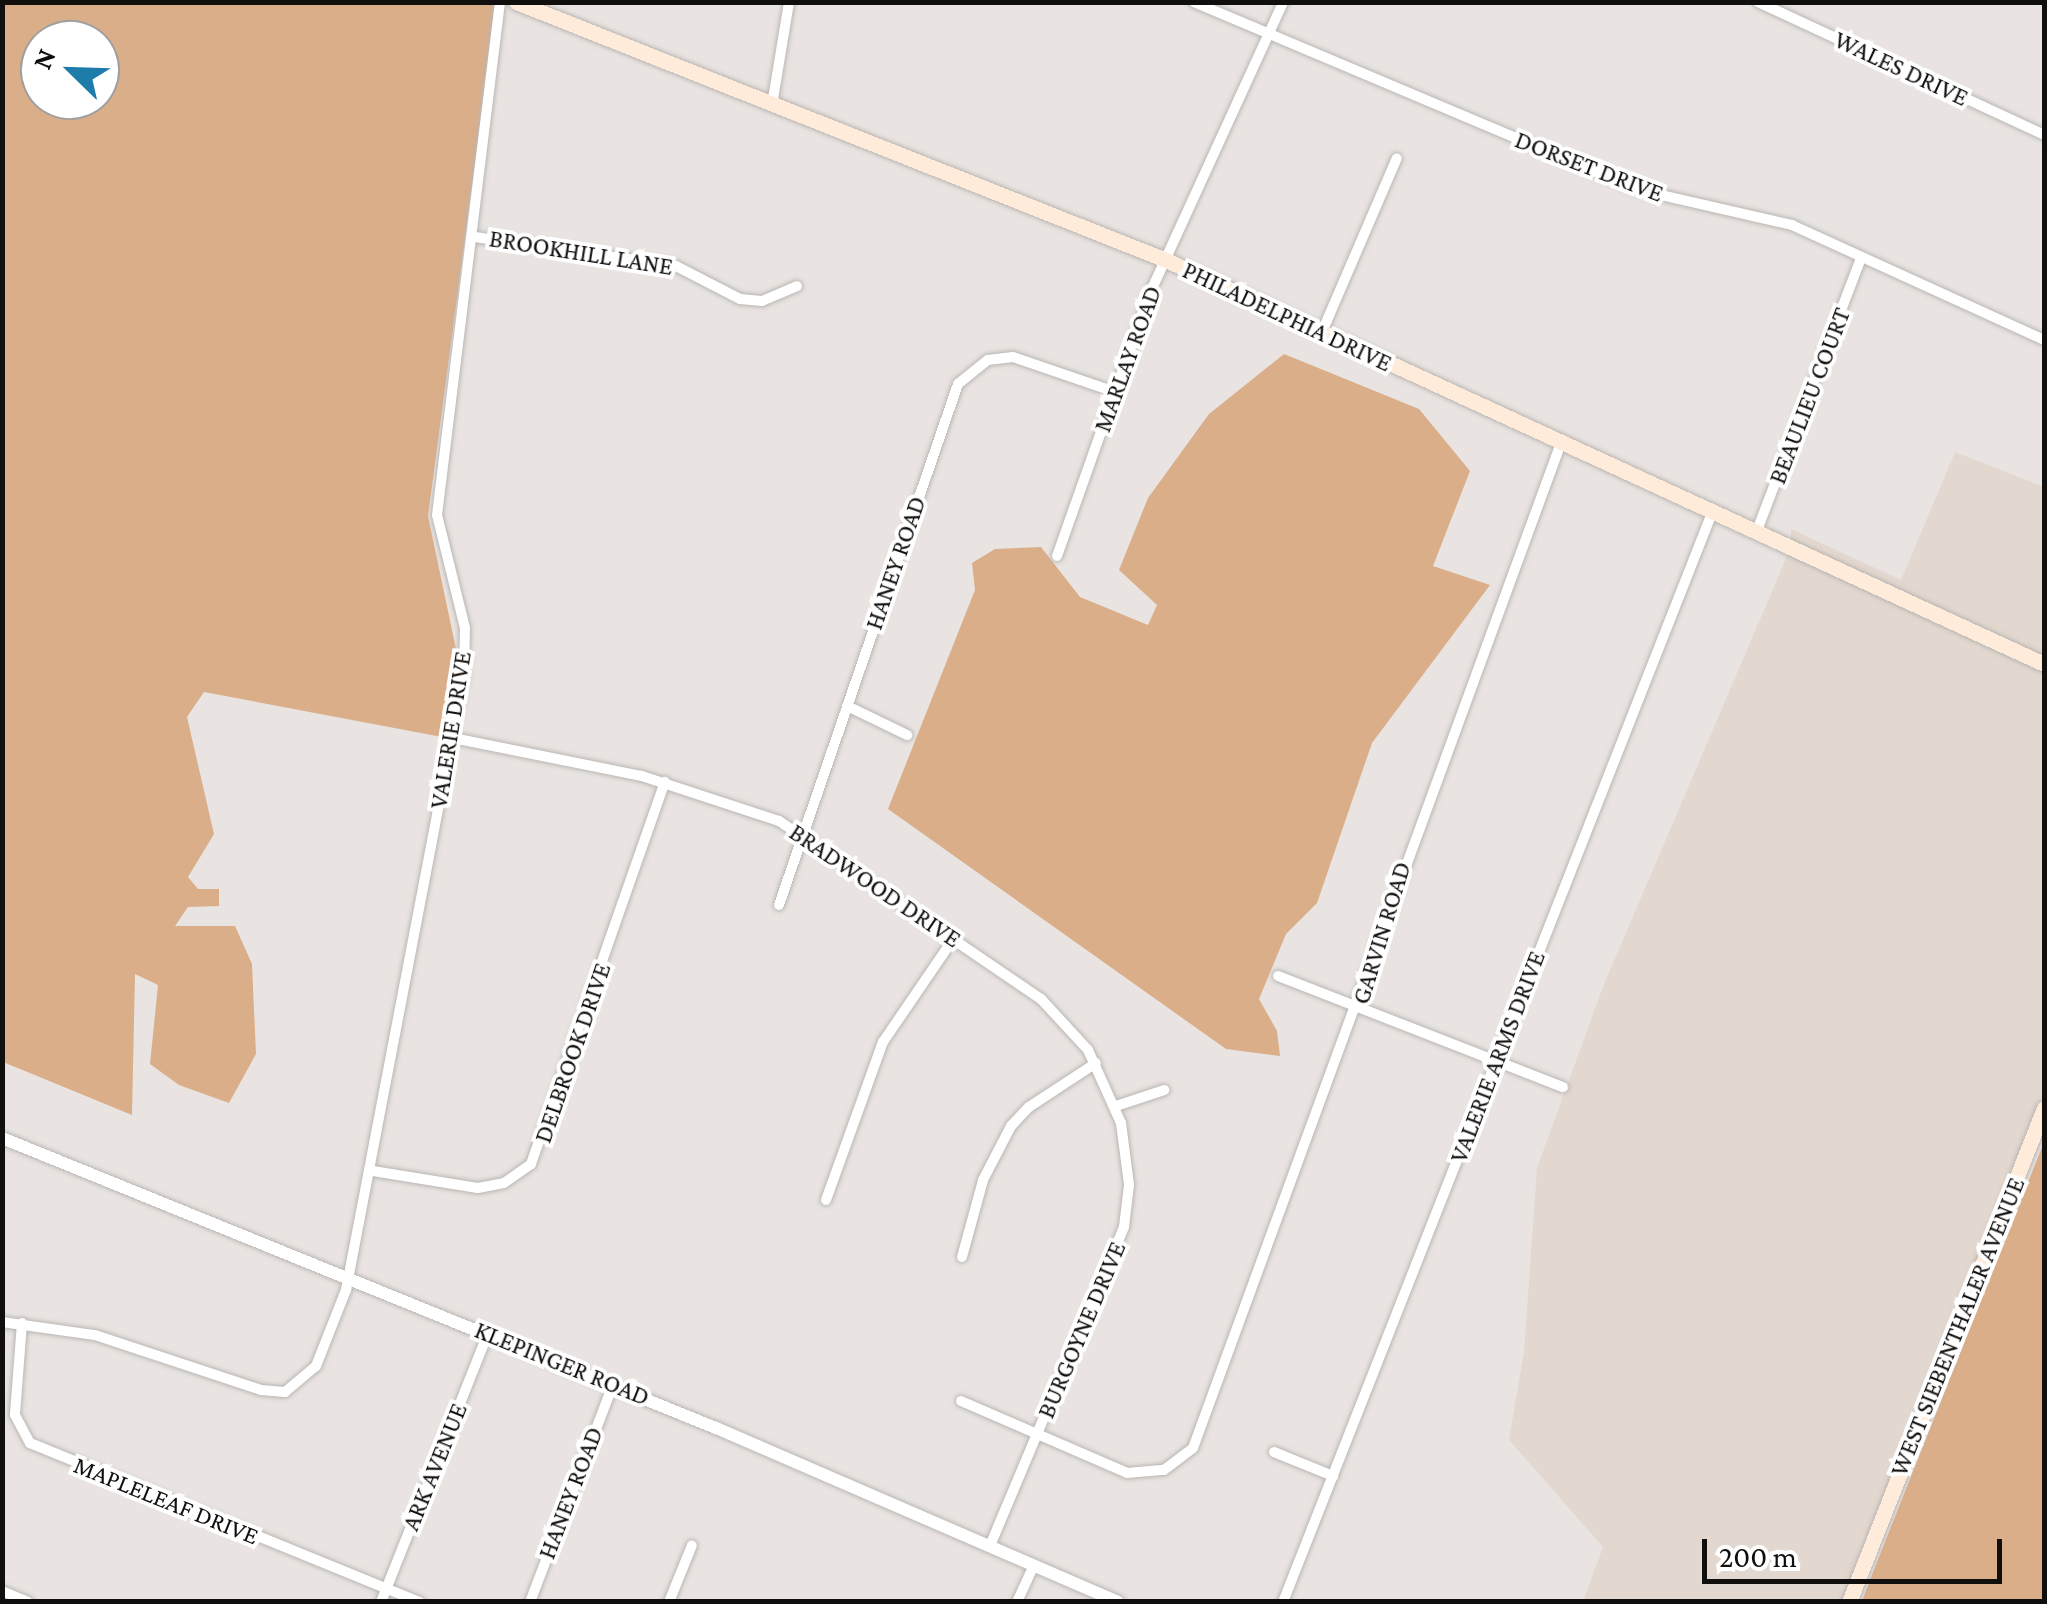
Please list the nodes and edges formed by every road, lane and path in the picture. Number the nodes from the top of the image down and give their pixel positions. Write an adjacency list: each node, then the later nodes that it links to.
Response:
1 (500, 2): 11 (street, VALERIE DRIVE)
2 (516, 2): 8 (main road, PHILADELPHIA DRIVE)
3 (789, 2): 8 (street)
4 (1194, 2): 7 (street, DORSET DRIVE)
5 (1283, 2): 7 (street, MARLAY ROAD)
6 (1758, 2): 9 (street, WALES DRIVE)
7 (1266, 38): 12 (street, DORSET DRIVE); 13 (street, MARLAY ROAD)
8 (772, 105): 13 (main road, PHILADELPHIA DRIVE)
9 (2044, 135)
10 (1397, 158): 15 (street)
11 (475, 237): 14 (street, BROOKHILL LANE); 25 (street, VALERIE DRIVE)
12 (1862, 258): 16 (street, DORSET DRIVE); 20 (street, BEAULIEU COURT)
13 (1166, 260): 15 (main road, PHILADELPHIA DRIVE); 17 (street, MARLAY ROAD)
14 (797, 286)
15 (1322, 332): 18 (main road, PHILADELPHIA DRIVE)
16 (2044, 340)
17 (1115, 392): 21 (street, MARLAY ROAD); 23 (street, HANEY ROAD)
18 (1562, 443): 19 (main road, PHILADELPHIA DRIVE); 31 (street, GARVIN ROAD)
19 (1712, 513): 20 (main road, PHILADELPHIA DRIVE); 32 (street, VALERIE ARMS DRIVE)
20 (1756, 533): 22 (main road, PHILADELPHIA DRIVE)
21 (1056, 556)
22 (2044, 664)
23 (847, 706): 24 (street); 27 (street, HANEY ROAD)
24 (907, 736)
25 (453, 738): 26 (street, BRADWOOD DRIVE); 39 (street, VALERIE DRIVE)
26 (665, 782): 27 (street, BRADWOOD DRIVE); 39 (street, DELBROOK DRIVE)
27 (804, 835): 28 (street, HANEY ROAD); 29 (street, BRADWOOD DRIVE)
28 (780, 905)
29 (954, 938): 33 (street, BRADWOOD DRIVE); 40 (street)
30 (1278, 976): 31 (street)
31 (1359, 1008): 32 (street); 48 (street, GARVIN ROAD)
32 (1496, 1062): 34 (street); 50 (street, VALERIE ARMS DRIVE)
33 (1096, 1063): 36 (street, BRADWOOD DRIVE); 41 (street)
34 (1563, 1087)
35 (1164, 1090): 36 (street)
36 (1116, 1106): 48 (street, BURGOYNE DRIVE)
37 (2044, 1108): 64 (main road, WEST SIEBENTHALER AVENUE)
38 (2, 1138): 42 (street, KLEPINGER ROAD)
39 (373, 1171): 42 (street, VALERIE DRIVE)
40 (826, 1200)
41 (962, 1257)
42 (350, 1278): 44 (street, VALERIE DRIVE); 45 (street, KLEPINGER ROAD)
43 (2, 1322): 44 (street)
44 (22, 1323): 54 (street, MAPLELEAF DRIVE)
45 (488, 1333): 46 (street, KLEPINGER ROAD); 54 (street, ARK AVENUE)
46 (612, 1385): 52 (street, KLEPINGER ROAD); 59 (street, HANEY ROAD)
47 (961, 1401): 48 (street, GARVIN ROAD)
48 (1038, 1434): 52 (street, BURGOYNE DRIVE)
49 (1274, 1452): 50 (street)
50 (1333, 1476): 63 (street, VALERIE ARMS DRIVE)
51 (692, 1546): 60 (street)
52 (990, 1546): 53 (street, KLEPINGER ROAD)
53 (1034, 1565): 61 (street); 62 (street, KLEPINGER ROAD)
54 (387, 1588): 57 (street, ARK AVENUE); 58 (street, MAPLELEAF DRIVE)
55 (2, 1592): 56 (street)
56 (28, 1602)
57 (381, 1602)
58 (420, 1602)
59 (530, 1602)
60 (669, 1602)
61 (1017, 1602)
62 (1118, 1602)
63 (1284, 1602)
64 (1849, 1602)

